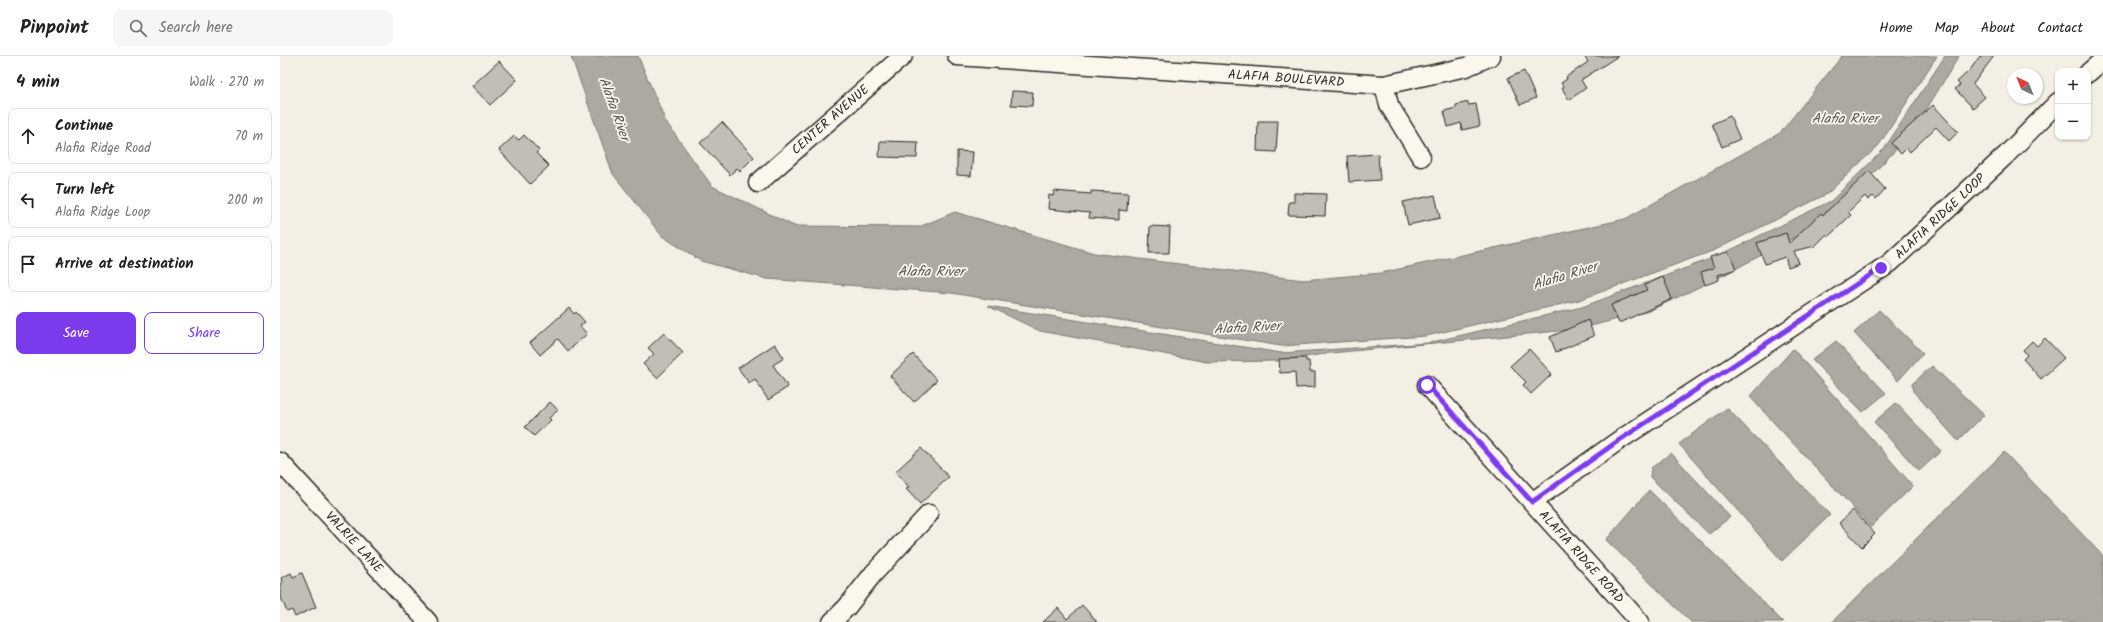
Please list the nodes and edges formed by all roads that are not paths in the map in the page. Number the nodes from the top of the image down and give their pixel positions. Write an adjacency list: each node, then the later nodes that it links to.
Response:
1 (902, 56): 9 (street, CENTER AVENUE)
2 (957, 56): 6 (street, ALAFIA BOULEVARD)
3 (1491, 56): 6 (street, ALAFIA BOULEVARD)
4 (2103, 60): 5 (street)
5 (2091, 70)
6 (1384, 85): 8 (street)
7 (2056, 104): 12 (street, ALAFIA RIDGE LOOP)
8 (1421, 156)
9 (758, 183)
10 (1427, 385): 12 (street, ALAFIA RIDGE ROAD)
11 (280, 462): 14 (street, VALRIE LANE)
12 (1532, 502): 16 (street, ALAFIA RIDGE ROAD)
13 (929, 514): 15 (street)
14 (428, 622)
15 (832, 622)
16 (1640, 622)

